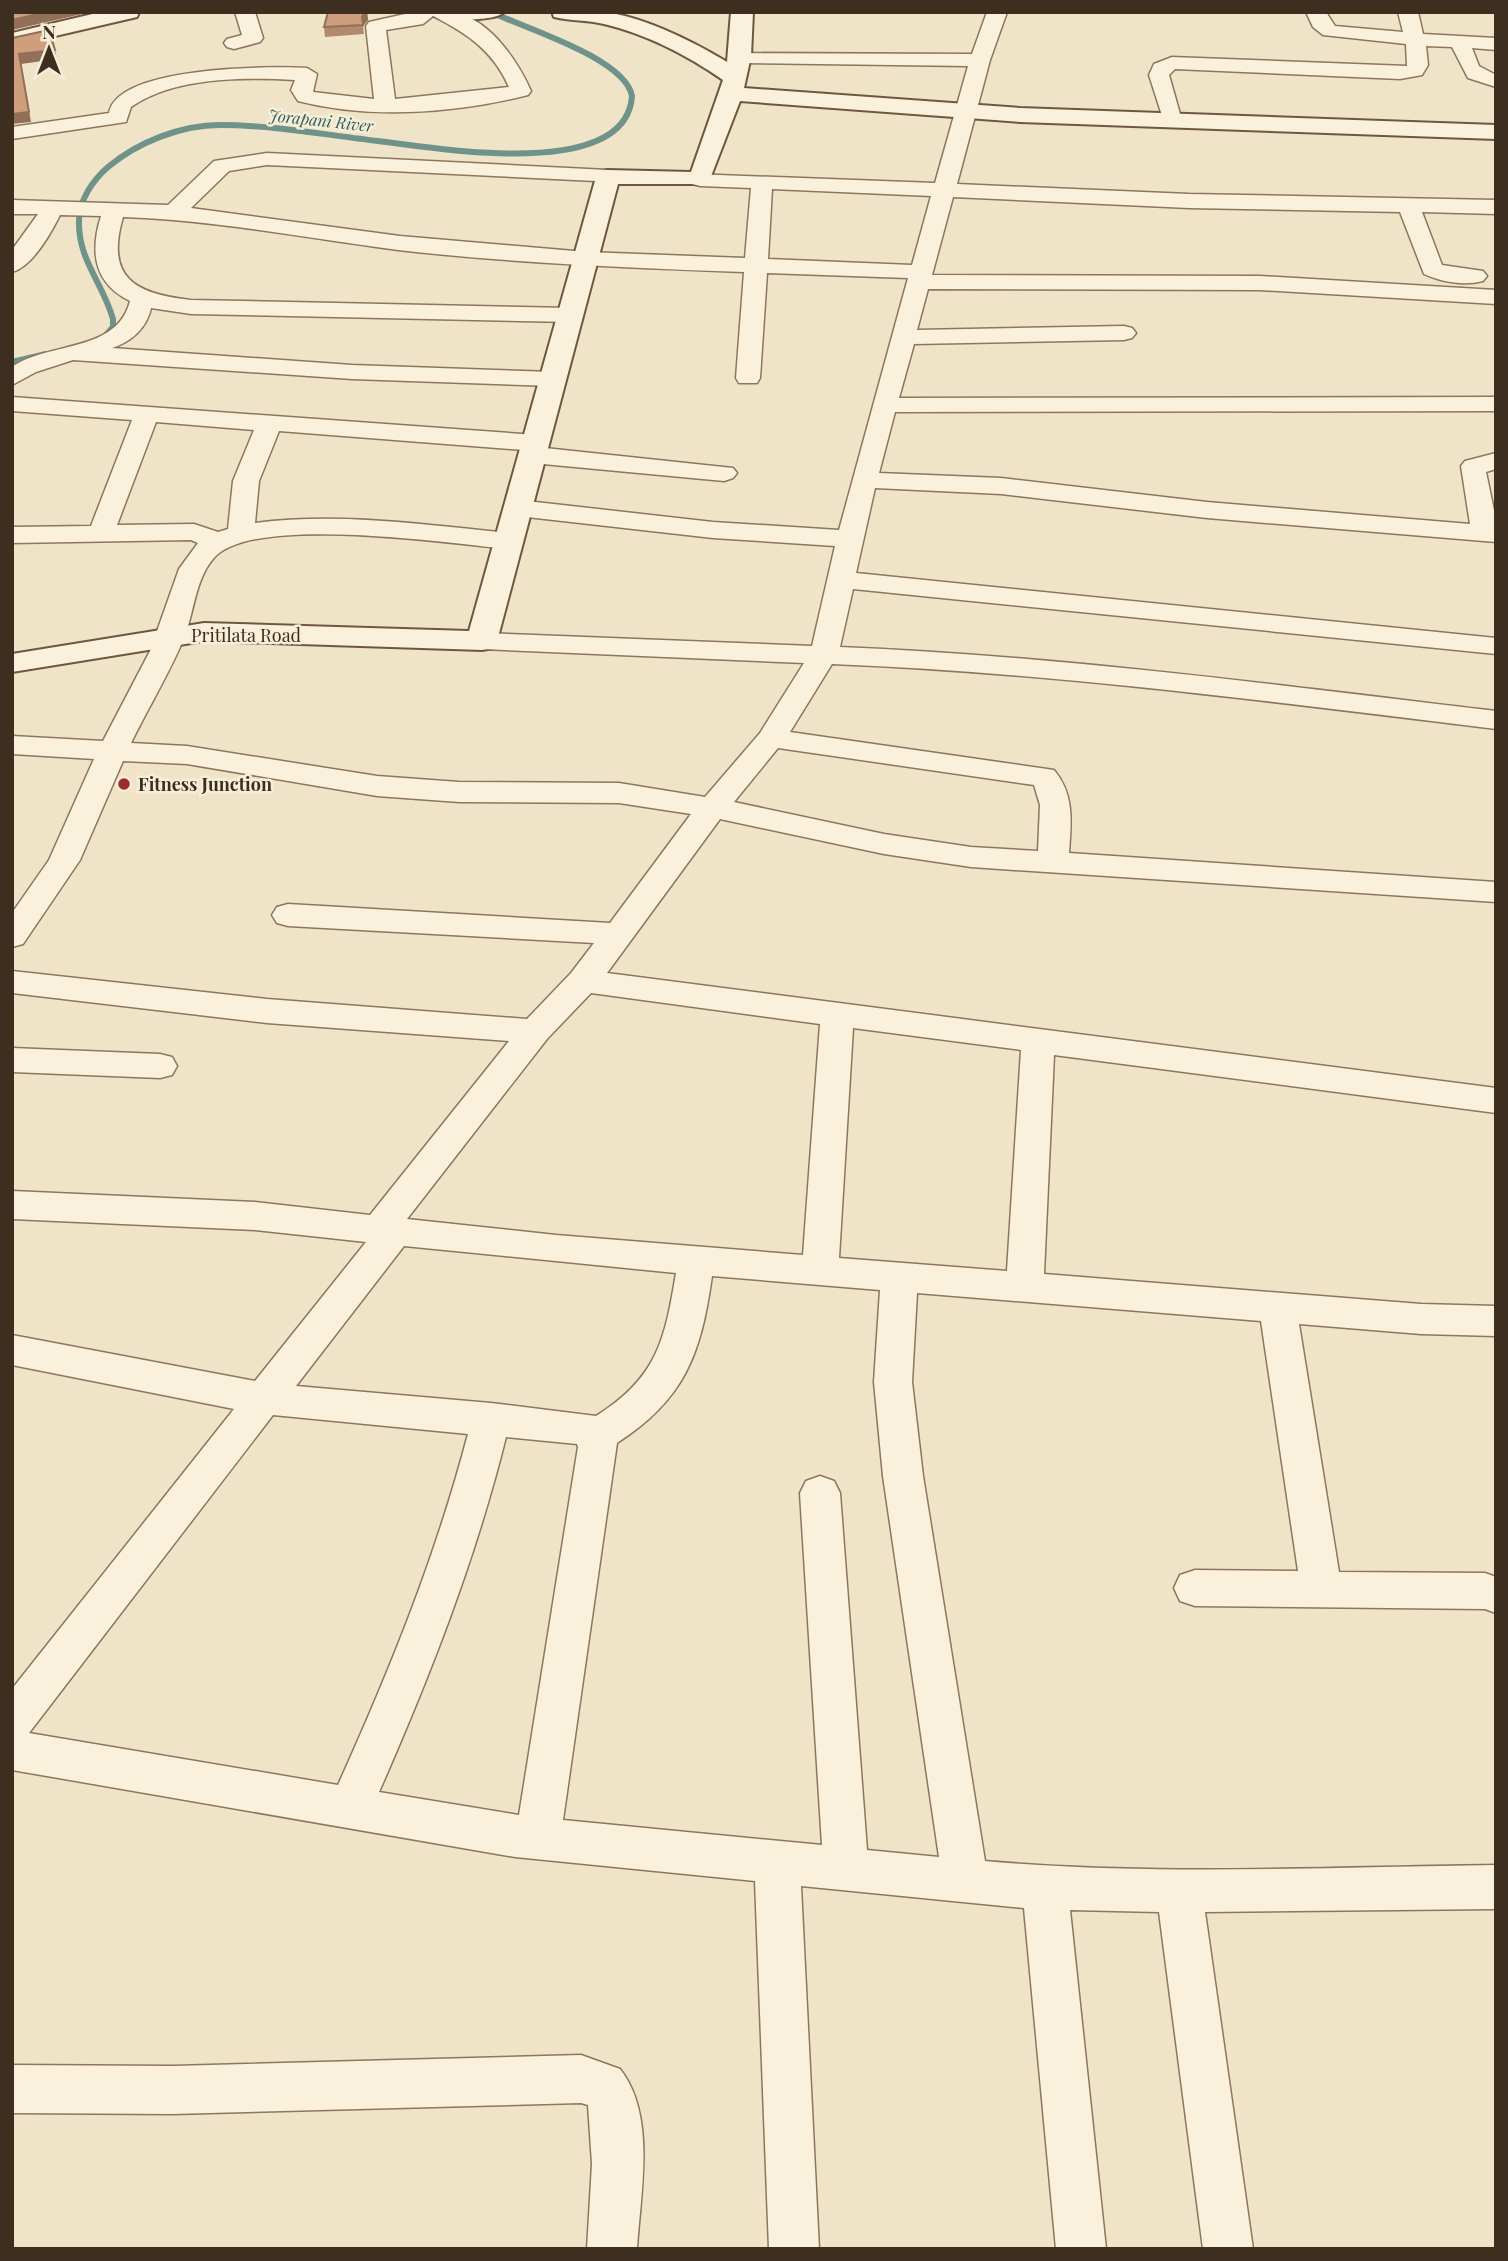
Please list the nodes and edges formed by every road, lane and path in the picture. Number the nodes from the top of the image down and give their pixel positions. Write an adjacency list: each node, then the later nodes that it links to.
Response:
1 (129, 12): 14 (street)
2 (245, 12): 16 (street)
3 (426, 12): 21 (street)
4 (467, 12): 5 (street); 12 (street)
5 (494, 12)
6 (562, 12): 7 (street)
7 (569, 12): 19 (street)
8 (741, 12): 19 (street)
9 (997, 12): 18 (street)
10 (1316, 12): 13 (street)
11 (1408, 12): 13 (street)
12 (439, 13): 21 (street)
13 (1415, 39): 15 (street); 23 (street)
14 (12, 40)
15 (1460, 42): 17 (street); 20 (street)
16 (234, 43)
17 (1496, 44)
18 (980, 60): 19 (street); 22 (street)
19 (736, 76): 22 (street); 27 (street)
20 (1496, 81)
21 (385, 104): 25 (street)
22 (968, 112): 23 (street); 29 (street)
23 (1172, 121): 24 (street)
24 (1496, 132)
25 (12, 133)
26 (608, 177): 27 (street); 35 (street); 36 (street)
27 (699, 179): 28 (street)
28 (762, 182): 29 (street); 38 (street)
29 (946, 191): 30 (street); 40 (street)
30 (1409, 206): 32 (street); 39 (street)
31 (12, 207): 33 (street)
32 (1496, 207)
33 (57, 208): 34 (street); 37 (street)
34 (111, 209): 35 (street); 42 (street)
35 (174, 212): 36 (street)
36 (586, 258): 38 (street); 43 (street)
37 (12, 265)
38 (755, 265): 40 (street); 48 (street)
39 (1496, 276)
40 (920, 277): 41 (street); 45 (street)
41 (1496, 297)
42 (142, 298): 43 (street); 46 (street)
43 (571, 316): 49 (street)
44 (1124, 333): 45 (street)
45 (904, 337): 52 (street)
46 (74, 353): 47 (street); 49 (street)
47 (12, 378)
48 (748, 378)
49 (553, 379): 55 (street)
50 (12, 404): 53 (street)
51 (1496, 404): 52 (street)
52 (885, 405): 58 (street)
53 (147, 414): 54 (street); 60 (street)
54 (270, 422): 55 (street); 63 (street)
55 (534, 449): 57 (street); 59 (street)
56 (1496, 461): 61 (street)
57 (724, 473)
58 (864, 480): 61 (street); 64 (street)
59 (518, 508): 64 (street); 65 (street)
60 (101, 533): 62 (street); 63 (street)
61 (1491, 534)
62 (12, 535)
63 (229, 537): 65 (street); 67 (street)
64 (850, 539): 66 (street)
65 (510, 541): 68 (street)
66 (843, 580): 69 (street); 70 (street)
67 (171, 637): 68 (street, Pritilata Road); 71 (street, Pritilata Road); 75 (street)
68 (482, 641): 70 (street)
69 (1496, 646)
70 (824, 654): 72 (street); 73 (street)
71 (12, 663)
72 (1496, 720)
73 (771, 737): 76 (street); 77 (street)
74 (12, 745): 75 (street)
75 (113, 751): 76 (street); 81 (street)
76 (712, 808): 77 (street); 80 (street)
77 (1053, 863): 78 (street)
78 (1496, 892)
79 (288, 915): 80 (street)
80 (620, 934): 82 (street)
81 (12, 936)
82 (583, 981): 84 (street); 85 (street)
83 (12, 982): 85 (street)
84 (837, 1014): 86 (street); 93 (street)
85 (535, 1031): 91 (street)
86 (1038, 1040): 89 (street); 95 (street)
87 (12, 1060): 88 (street)
88 (160, 1066)
89 (1496, 1101)
90 (12, 1205): 91 (street)
91 (386, 1231): 92 (street); 99 (street)
92 (696, 1260): 93 (street); 101 (street)
93 (820, 1270): 94 (street)
94 (899, 1277): 95 (street); 112 (street)
95 (1025, 1287): 96 (street)
96 (1278, 1307): 97 (street); 104 (street)
97 (1496, 1321)
98 (12, 1350): 99 (street)
99 (265, 1399): 100 (street); 106 (street)
100 (491, 1419): 101 (street); 108 (street)
101 (595, 1437): 109 (street)
102 (820, 1493): 111 (street)
103 (1195, 1588): 104 (street)
104 (1321, 1590): 105 (street)
105 (1496, 1595)
106 (12, 1722)
107 (12, 1750): 108 (street)
108 (350, 1808): 109 (street)
109 (538, 1838): 110 (street)
110 (777, 1862): 111 (street); 118 (street)
111 (846, 1870): 112 (street)
112 (965, 1881): 114 (street)
113 (1496, 1887): 115 (street)
114 (1045, 1888): 115 (street); 119 (street)
115 (1179, 1891): 120 (street)
116 (12, 2089): 117 (street)
117 (612, 2249)
118 (794, 2249)
119 (1081, 2249)
120 (1228, 2249)

